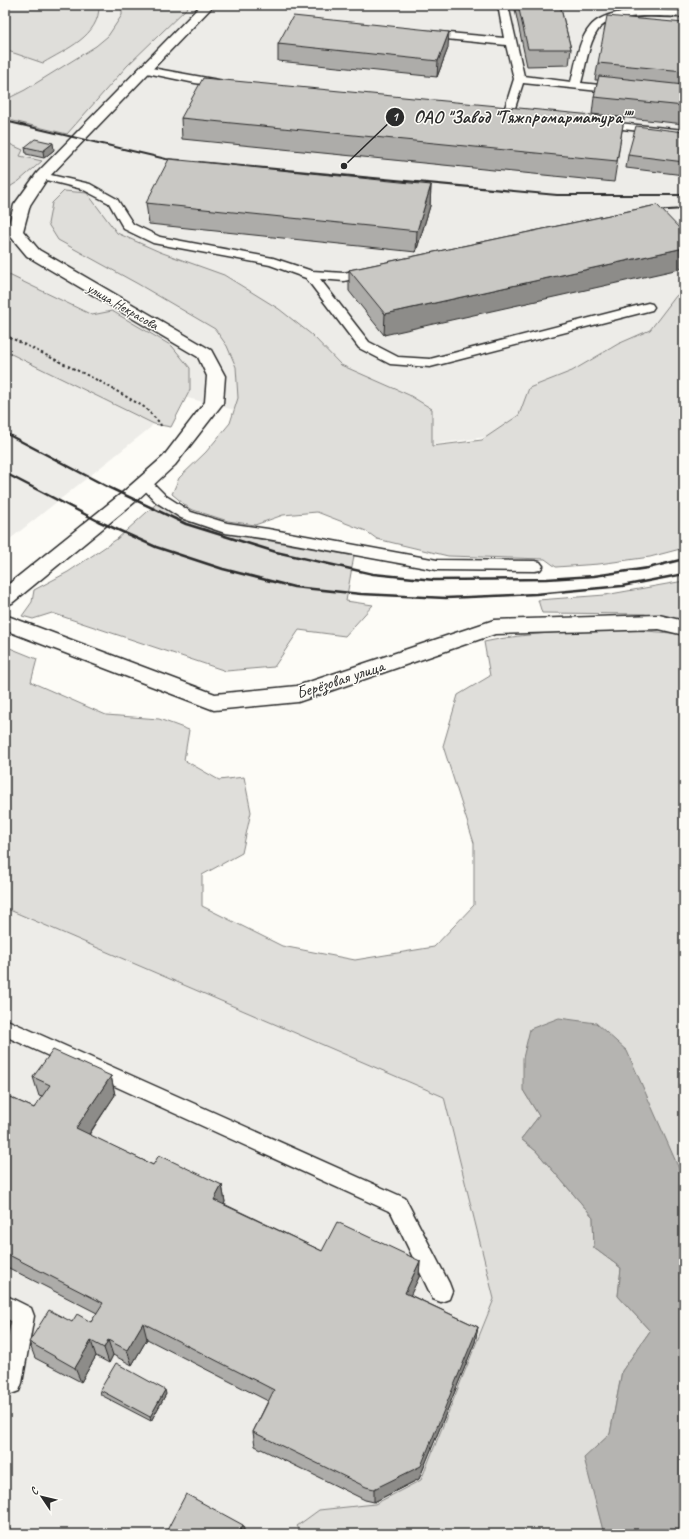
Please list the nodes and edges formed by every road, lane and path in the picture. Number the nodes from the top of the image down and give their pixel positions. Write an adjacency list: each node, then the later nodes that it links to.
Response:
1 (208, 5): 6 (main road, улица Некрасова)
2 (503, 5): 5 (lane)
3 (684, 14): 9 (lane)
4 (416, 33): 5 (lane)
5 (510, 42): 7 (lane)
6 (146, 70): 8 (lane); 14 (main road, улица Некрасова)
7 (519, 79): 9 (lane); 11 (lane)
8 (231, 84)
9 (575, 85): 10 (lane)
10 (630, 91)
11 (508, 114)
12 (592, 123): 13 (lane)
13 (684, 133)
14 (42, 176): 15 (main road, улица Некрасова); 17 (lane)
15 (10, 232): 21 (main road, улица Некрасова)
16 (382, 269): 17 (lane)
17 (310, 275): 18 (lane)
18 (648, 307)
19 (5, 335): 20 (path)
20 (161, 428)
21 (145, 483): 22 (lane); 23 (main road, улица Некрасова)
22 (535, 566)
23 (5, 598)
24 (5, 622): 25 (main road, Берёзовая улица)
25 (684, 628)
26 (5, 1027): 27 (lane)
27 (441, 1292)
28 (5, 1306): 29 (lane)
29 (11, 1384)

